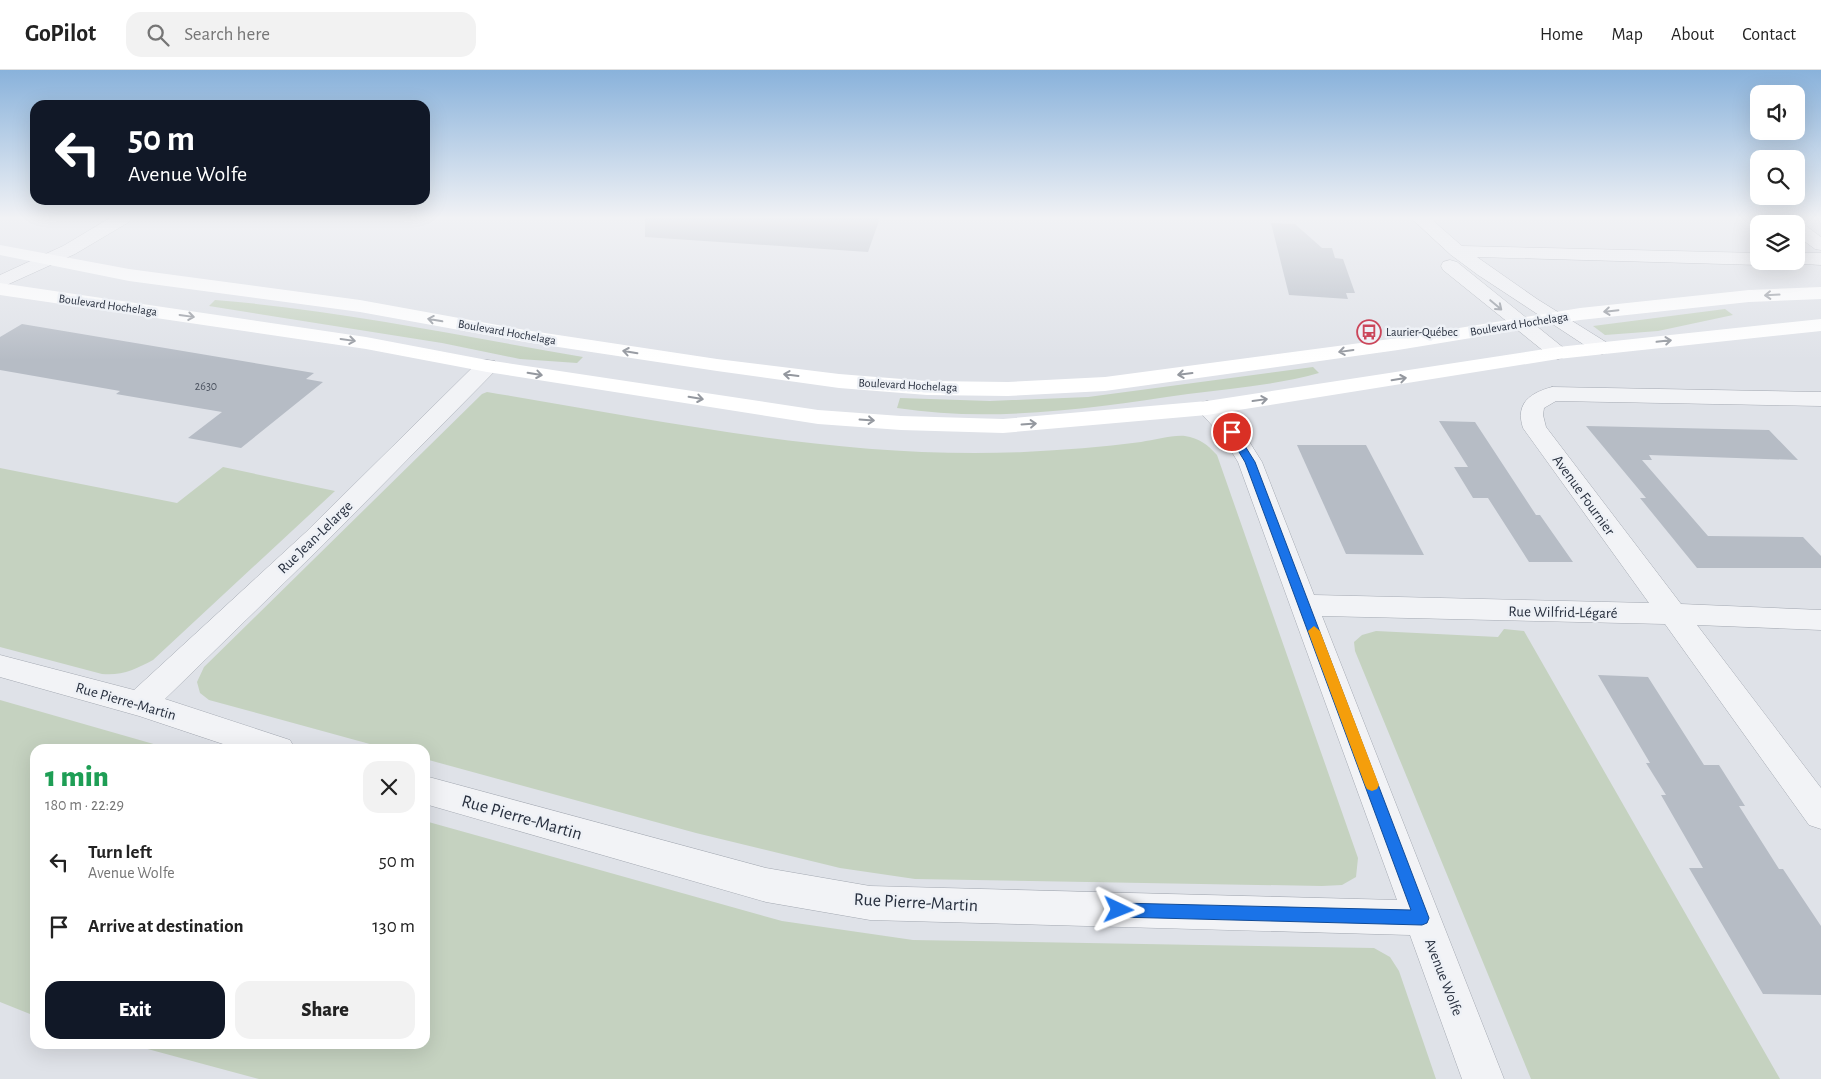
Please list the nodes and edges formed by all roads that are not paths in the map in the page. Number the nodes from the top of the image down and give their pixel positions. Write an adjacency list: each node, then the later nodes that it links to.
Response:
1 (39, 265): 5 (street)
2 (72, 265): 14 (main road, Boulevard Hochelaga, one-way to 2)
3 (1449, 265): 9 (street, one-way to 9)
4 (1477, 265): 8 (street)
5 (0, 282)
6 (0, 289): 13 (main road, Boulevard Hochelaga, one-way to 13)
7 (1821, 293): 8 (main road, Boulevard Hochelaga, one-way to 8)
8 (1554, 317): 9 (main road, Boulevard Hochelaga); 11 (street)
9 (1519, 323): 12 (street); 14 (main road, Boulevard Hochelaga, one-way to 14)
10 (1821, 325): 11 (main road, Boulevard Hochelaga, one-way to 10)
11 (1602, 348): 12 (main road, Boulevard Hochelaga)
12 (1558, 354): 16 (main road, Boulevard Hochelaga, one-way to 12)
13 (487, 366): 17 (main road, Boulevard Hochelaga, one-way to 17); 22 (street, Rue Jean-Lelarge)
14 (839, 381): 17 (main road)
15 (1821, 399): 19 (street, Avenue Fournier)
16 (1207, 408): 17 (main road, Boulevard Hochelaga, one-way to 16); 18 (street, Avenue Wolfe)
17 (818, 417)
18 (1304, 605): 19 (street, Rue Wilfrid-Légaré); 26 (street, Avenue Wolfe)
19 (1671, 614): 20 (street, Rue Wilfrid-Légaré); 25 (street, Avenue Fournier)
20 (1821, 620)
21 (0, 666): 22 (street, Rue Pierre-Martin)
22 (140, 704): 23 (street, Rue Pierre-Martin)
23 (264, 744)
24 (430, 791): 26 (street, Rue Pierre-Martin)
25 (1821, 814)
26 (1422, 918): 27 (street, Avenue Wolfe)
27 (1483, 1079)

